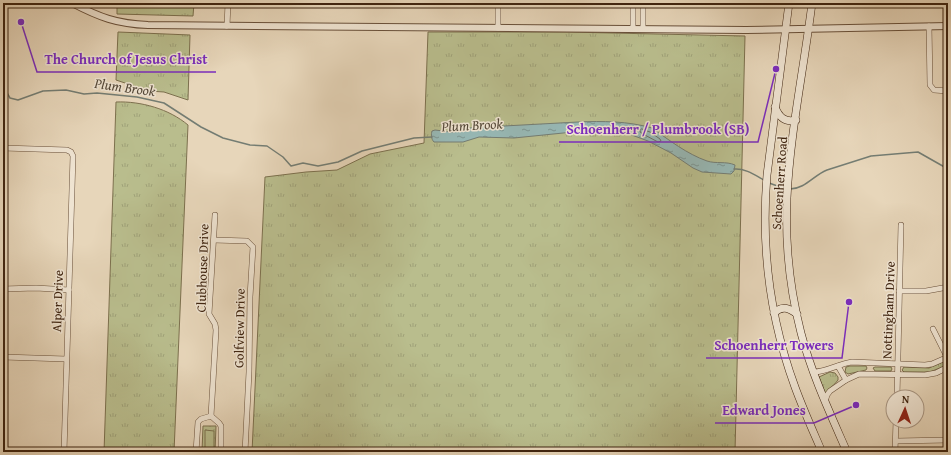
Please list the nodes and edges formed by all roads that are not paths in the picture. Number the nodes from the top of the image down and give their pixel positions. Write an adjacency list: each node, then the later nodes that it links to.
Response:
1 (72, 3): 8 (street)
2 (228, 3): 8 (street)
3 (498, 3): 11 (street)
4 (633, 3): 13 (street)
5 (643, 3): 14 (street)
6 (789, 3): 15 (main road, Schoenherr Road)
7 (812, 3): 12 (main road, Schoenherr Road)
8 (227, 26): 11 (street)
9 (929, 26): 10 (street); 12 (street); 16 (street)
10 (948, 26)
11 (498, 28): 13 (street)
12 (809, 28): 15 (street); 18 (main road, Schoenherr Road)
13 (633, 29): 14 (street)
14 (643, 29): 15 (street)
15 (786, 29): 17 (main road, Schoenherr Road)
16 (948, 91)
17 (775, 107): 18 (main road); 27 (main road, Schoenherr Road)
18 (796, 120): 28 (main road, Schoenherr Road)
19 (3, 148): 25 (street, Alper Drive)
20 (215, 215): 22 (street, Clubhouse Drive)
21 (901, 225): 26 (street, Nottingham Drive)
22 (214, 240): 43 (street, Clubhouse Drive); 51 (street, Golfview Drive)
23 (948, 287): 26 (street)
24 (3, 289): 25 (street)
25 (69, 290): 32 (street, Alper Drive)
26 (899, 291): 34 (street, Nottingham Drive)
27 (774, 313): 28 (main road); 52 (main road, Schoenherr Road)
28 (797, 314): 37 (main road, Schoenherr Road)
29 (933, 329): 31 (street)
30 (3, 357): 32 (street)
31 (948, 358): 34 (street)
32 (66, 359): 48 (street, Alper Drive)
33 (870, 363): 34 (street); 35 (street); 38 (street)
34 (897, 364): 39 (street, Nottingham Drive)
35 (838, 366): 37 (street); 40 (street)
36 (948, 367): 39 (street)
37 (813, 372): 42 (main road, Schoenherr Road)
38 (870, 373): 39 (street); 40 (street)
39 (897, 374): 41 (street, Nottingham Drive)
40 (846, 380): 42 (street)
41 (897, 389)
42 (825, 403): 47 (main road, Schoenherr Road)
43 (211, 416): 49 (street); 50 (street)
44 (896, 429): 46 (street)
45 (948, 440): 46 (street)
46 (896, 441): 53 (street)
47 (846, 451)
48 (64, 452)
49 (196, 452)
50 (221, 452)
51 (245, 452)
52 (822, 452)
53 (895, 452)

